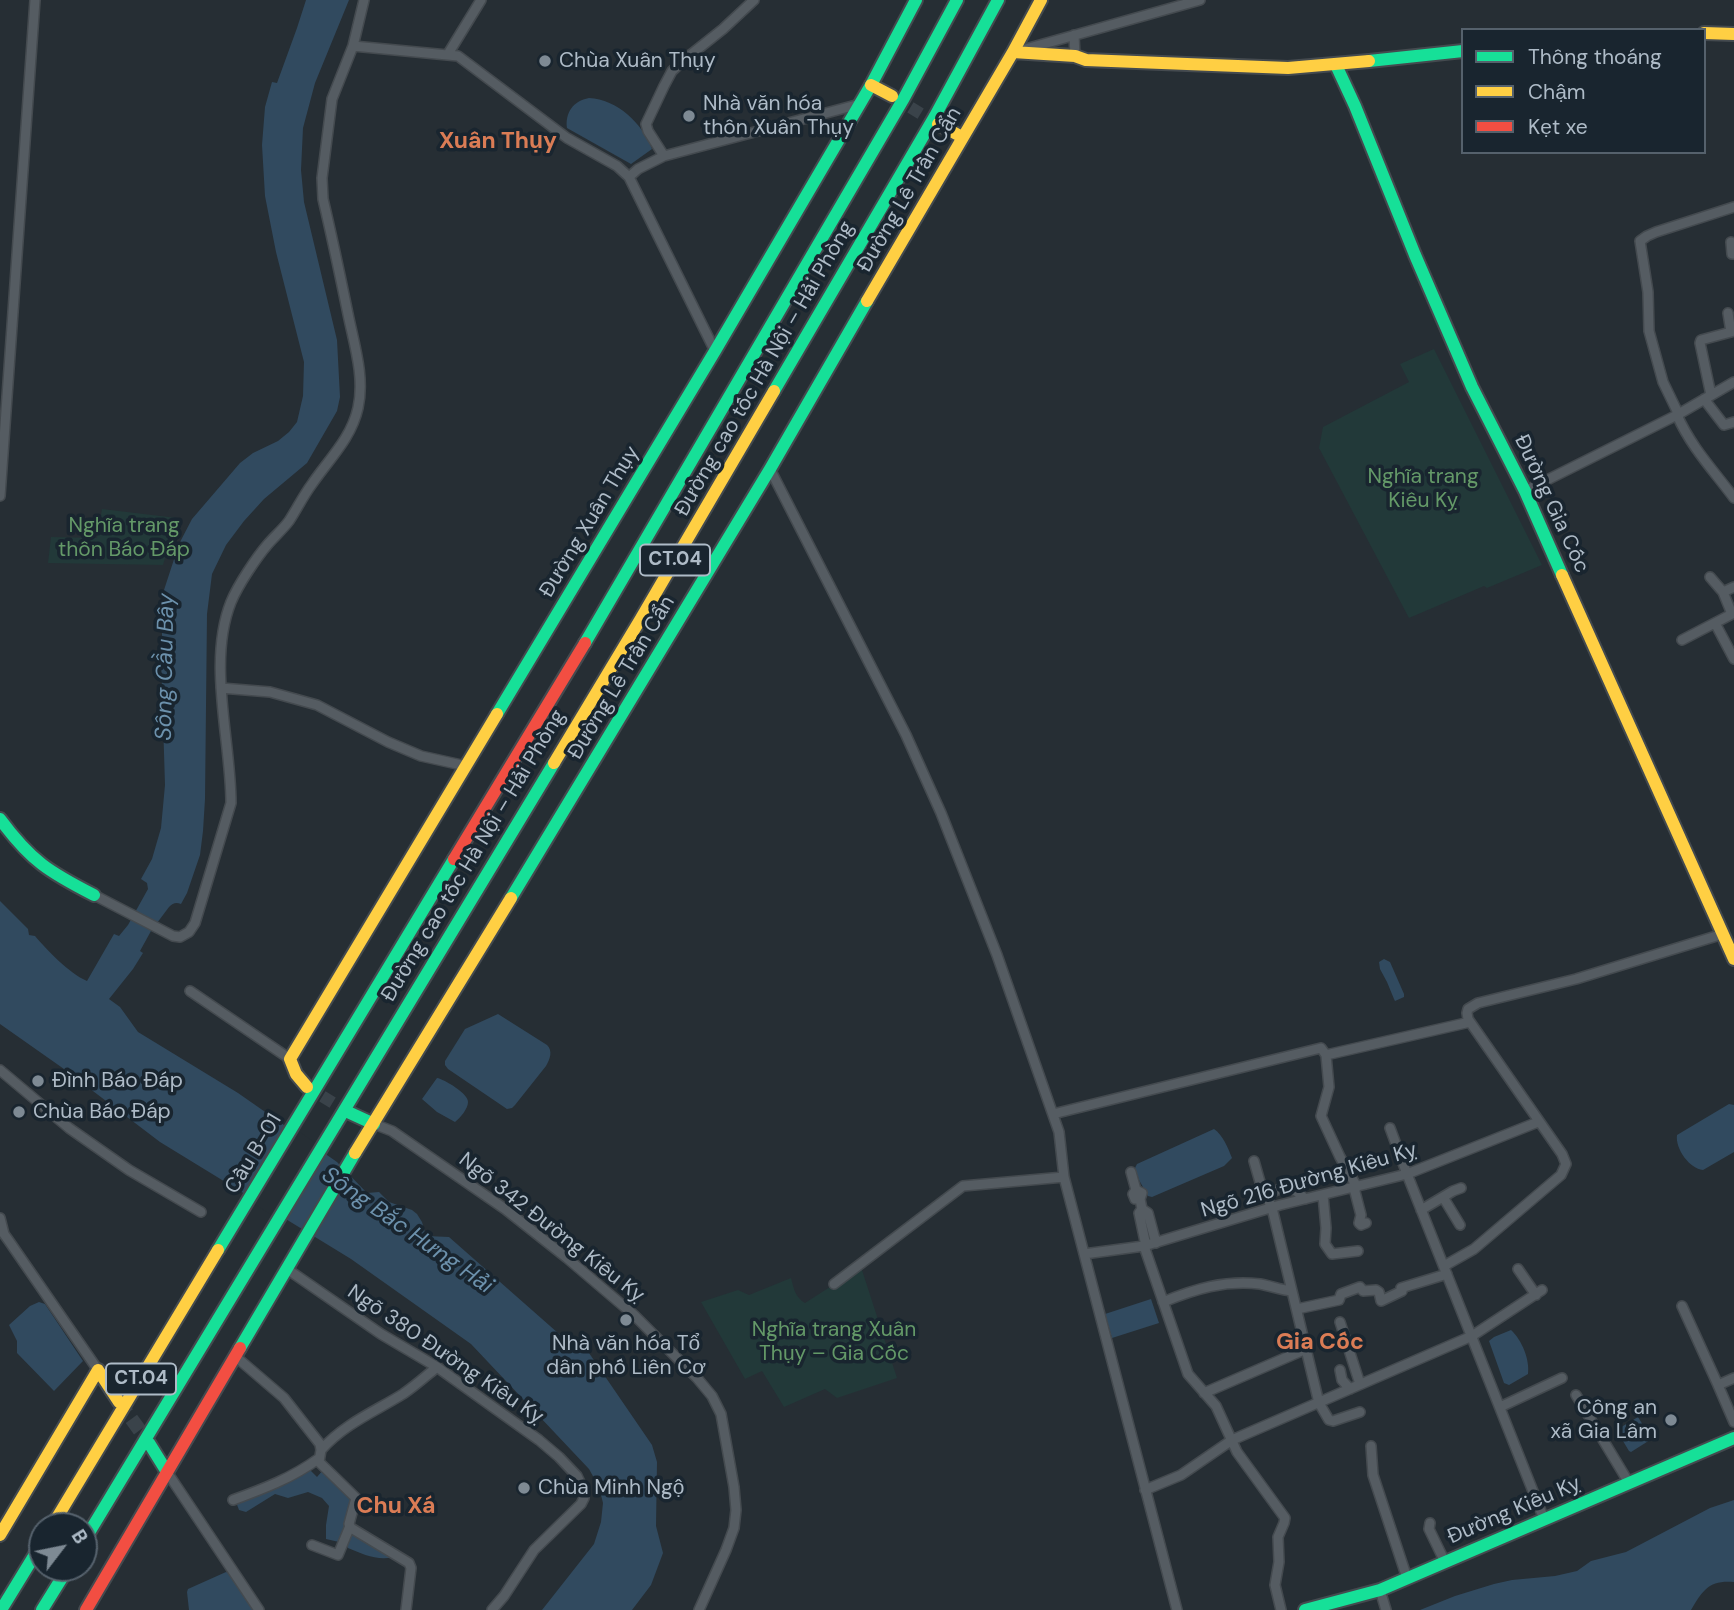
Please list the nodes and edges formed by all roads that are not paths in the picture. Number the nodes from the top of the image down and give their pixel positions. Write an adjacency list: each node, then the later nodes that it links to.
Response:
1 (35, 0): 38 (street)
2 (364, 0): 14 (street)
3 (481, 0): 17 (street)
4 (754, 0): 25 (street)
5 (916, 0): 20 (main road, Đường Xuân Thụy)
6 (948, 0): 43 (main road)
7 (957, 0): 43 (main road, Đường cao tốc Hà Nội – Hải Phòng / CT.04)
8 (998, 0): 59 (main road, Đường cao tốc Hà Nội – Hải Phòng / CT.04)
9 (1041, 0): 16 (main road, Đường Lê Trần Cẩn)
10 (1200, 0): 13 (street)
11 (1706, 33): 12 (main road)
12 (1734, 34)
13 (1074, 35): 16 (street); 18 (street)
14 (353, 46): 17 (street); 47 (street)
15 (1461, 51): 19 (main road)
16 (1013, 52): 18 (main road); 24 (main road, Đường Lê Trần Cẩn)
17 (448, 54): 26 (street)
18 (1075, 56): 19 (main road)
19 (1336, 65): 37 (main road, Đường Gia Cốc)
20 (871, 85): 21 (main road); 22 (main road, Đường Xuân Thụy)
21 (892, 96)
22 (860, 104): 25 (street); 31 (main road, Đường Xuân Thụy)
23 (938, 124): 24 (main road)
24 (962, 137): 36 (main road, Đường Lê Trần Cẩn)
25 (664, 156): 26 (street)
26 (629, 177): 31 (street)
27 (1734, 207): 34 (street)
28 (1731, 242): 29 (street)
29 (1734, 254)
30 (1728, 313): 33 (street)
31 (715, 351): 48 (main road, Đường Xuân Thụy)
32 (1734, 382): 33 (street)
33 (1707, 397): 34 (street); 35 (street)
34 (1678, 414): 37 (street); 39 (street)
35 (1734, 422)
36 (771, 469): 60 (street); 62 (main road, Đường Lê Trần Cẩn)
37 (1525, 491): 51 (main road, Đường Gia Cốc)
38 (0, 496)
39 (1734, 499)
40 (1710, 577): 42 (street)
41 (1734, 587): 42 (street)
42 (1723, 592): 44 (street)
43 (610, 601): 58 (main road, Đường cao tốc Hà Nội – Hải Phòng / CT.04)
44 (1715, 623): 45 (street); 46 (street)
45 (1682, 640)
46 (1734, 659)
47 (221, 688): 48 (street); 50 (street)
48 (466, 766): 56 (main road, Đường Xuân Thụy)
49 (0, 819): 50 (main road)
50 (94, 895)
51 (1723, 934): 52 (main road, Đường Gia Cốc); 54 (street)
52 (1734, 959)
53 (190, 991): 56 (street)
54 (1470, 1022): 55 (street); 61 (street)
55 (1326, 1055): 60 (street); 68 (street)
56 (290, 1059): 58 (main road)
57 (0, 1070): 76 (street)
58 (309, 1092): 119 (main road, Cầu B-01 / CT.04)
59 (345, 1113): 62 (main road); 120 (main road, CT.04)
60 (1053, 1114): 67 (street)
61 (1538, 1122): 66 (street, Ngõ 216 Đường Kiêu Kỵ); 85 (street)
62 (374, 1124): 83 (main road, Đường Lê Trần Cẩn); 137 (street, Ngõ 342 Đường Kiêu Kỵ)
63 (1391, 1128): 66 (street)
64 (1254, 1161): 70 (street)
65 (1131, 1172): 80 (street)
66 (1406, 1174): 68 (street, Ngõ 216 Đường Kiêu Kỵ); 75 (street)
67 (1064, 1177): 82 (street); 86 (street)
68 (1355, 1187): 71 (street, Ngõ 216 Đường Kiêu Kỵ); 78 (street)
69 (1461, 1188): 72 (street)
70 (1267, 1195): 73 (street); 74 (street)
71 (1323, 1195): 73 (street, Ngõ 216 Đường Kiêu Kỵ); 81 (street)
72 (1443, 1197): 75 (street); 79 (street)
73 (1305, 1199): 74 (street, Ngõ 216 Đường Kiêu Kỵ)
74 (1272, 1208): 80 (street, Ngõ 216 Đường Kiêu Kỵ); 87 (street)
75 (1421, 1210): 85 (street)
76 (201, 1212)
77 (0, 1218): 96 (street)
78 (1366, 1223)
79 (1460, 1225)
80 (1149, 1245): 82 (street, Ngõ 216 Đường Kiêu Kỵ); 88 (street)
81 (1359, 1251)
82 (1084, 1254): 117 (street)
83 (287, 1269): 94 (main road, Đường Lê Trần Cẩn); 95 (street, Ngõ 380 Đường Kiêu Kỵ)
84 (1518, 1269): 92 (street)
85 (1445, 1270): 90 (street); 92 (street)
86 (834, 1284)
87 (1292, 1291): 88 (street); 90 (street)
88 (1163, 1302): 103 (street)
89 (1682, 1306): 101 (street)
90 (1297, 1309): 93 (street)
91 (1339, 1322): 100 (street)
92 (1472, 1336): 100 (street); 107 (street)
93 (1306, 1349): 103 (street); 106 (street)
94 (235, 1356): 114 (street); 115 (main road, Đường Lê Trần Cẩn)
95 (438, 1367): 114 (street); 136 (street, Ngõ 380 Đường Kiêu Kỵ)
96 (98, 1370): 105 (main road); 124 (main road)
97 (1340, 1370): 102 (street)
98 (1562, 1378): 107 (street)
99 (1734, 1378): 101 (street)
100 (1360, 1384): 102 (street)
101 (1718, 1385): 109 (street)
102 (1350, 1389): 106 (street)
103 (1204, 1393): 111 (street)
104 (1576, 1395): 116 (street)
105 (119, 1402)
106 (1319, 1403): 108 (street); 111 (street)
107 (1500, 1407): 121 (street)
108 (1360, 1412)
109 (1734, 1422)
110 (1734, 1438): 116 (main road, Đường Kiêu Kỵ)
111 (1232, 1440): 117 (street); 139 (street)
112 (149, 1443): 115 (main road)
113 (1371, 1446): 128 (street)
114 (320, 1455): 118 (street); 123 (street)
115 (167, 1472): 133 (main road, Đường Lê Trần Cẩn); 134 (street)
116 (1629, 1483): 121 (main road, Đường Kiêu Kỵ)
117 (1145, 1490): 138 (street)
118 (233, 1500)
119 (60, 1512)
120 (98, 1518)
121 (1544, 1520): 126 (main road, Đường Kiêu Kỵ)
122 (1430, 1524): 126 (street)
123 (349, 1526): 125 (street); 135 (street)
124 (0, 1535)
125 (312, 1545)
126 (1445, 1562): 128 (main road, Đường Kiêu Kỵ)
127 (28, 1566): 131 (main road)
128 (1407, 1578): 130 (main road, Đường Kiêu Kỵ)
129 (59, 1582): 132 (main road)
130 (1380, 1590): 140 (main road, Đường Kiêu Kỵ); 141 (street)
131 (1, 1610)
132 (42, 1610)
133 (86, 1610)
134 (259, 1610)
135 (406, 1610)
136 (492, 1610)
137 (699, 1610)
138 (1177, 1610)
139 (1281, 1610)
140 (1305, 1610)
141 (1386, 1610)

